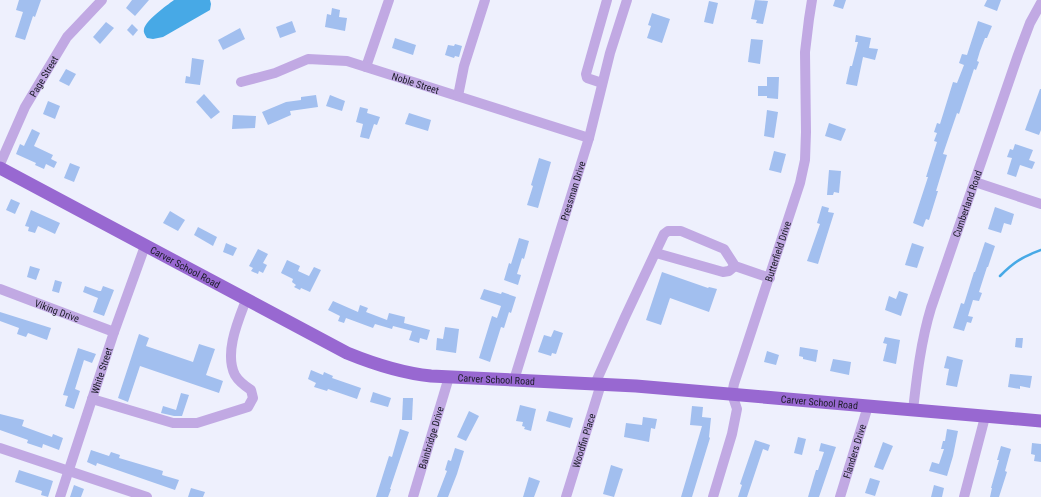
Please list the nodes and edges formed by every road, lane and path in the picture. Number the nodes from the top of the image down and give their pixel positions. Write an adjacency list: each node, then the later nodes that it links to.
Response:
1 (102, 0): 13 (street, Page Street)
2 (389, 0): 8 (street)
3 (485, 0): 11 (street)
4 (607, 0): 10 (street)
5 (812, 0): 20 (street, Butterfield Drive)
6 (624, 1): 10 (street, Pressman Drive)
7 (1040, 5): 15 (street, Cumberland Road)
8 (366, 67): 9 (street, Noble Street); 11 (street, Noble Street)
9 (242, 82)
10 (602, 83): 12 (street, Pressman Drive)
11 (458, 96): 12 (street, Noble Street)
12 (589, 138): 25 (street, Pressman Drive)
13 (0, 164)
14 (0, 168): 17 (main road, Carver School Road)
15 (975, 182): 16 (street); 30 (street, Cumberland Road)
16 (1041, 204)
17 (145, 246): 22 (main road, Carver School Road); 23 (street, White Street)
18 (656, 253): 19 (street); 19 (street, Woodfin Place); 26 (street, Woodfin Place)
19 (735, 266): 20 (street)
20 (770, 278): 27 (street, Butterfield Drive)
21 (0, 289): 23 (street, Viking Drive)
22 (246, 300): 24 (main road, Carver School Road); 28 (street)
23 (114, 332): 28 (street, White Street)
24 (448, 377): 25 (main road, Carver School Road); 37 (street, Bainbridge Drive)
25 (514, 380): 26 (main road, Carver School Road)
26 (598, 384): 27 (main road, Carver School Road); 38 (street, Woodfin Place)
27 (732, 394): 29 (main road, Carver School Road); 39 (street, Butterfield Drive)
28 (92, 399): 34 (street, White Street)
29 (868, 406): 30 (main road, Carver School Road); 40 (street, Flanders Drive)
30 (914, 410): 31 (main road, Carver School Road)
31 (985, 417): 32 (main road, Carver School Road); 41 (street)
32 (1041, 421)
33 (0, 448): 34 (street)
34 (69, 470): 35 (street, White Street); 36 (street)
35 (60, 497)
36 (147, 497)
37 (413, 497)
38 (566, 497)
39 (713, 497)
40 (840, 497)
41 (964, 497)

